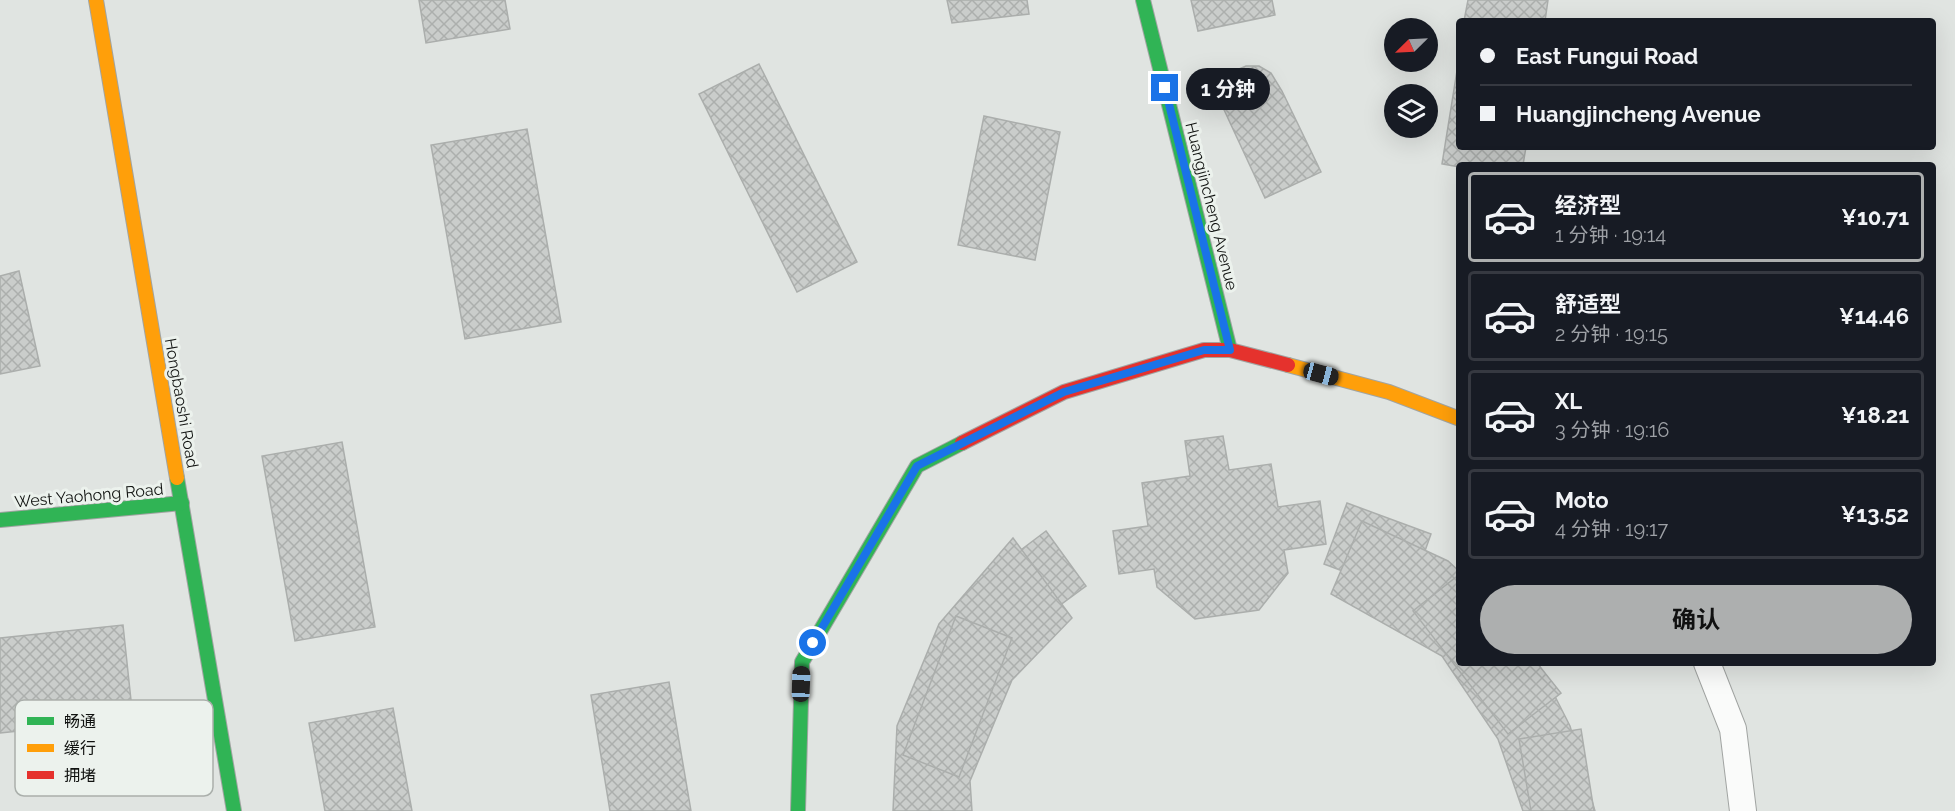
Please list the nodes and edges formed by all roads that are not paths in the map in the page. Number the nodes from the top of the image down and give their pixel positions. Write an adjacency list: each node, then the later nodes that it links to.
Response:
1 (96, 0): 5 (street, Hongbaoshi Road)
2 (1143, 0): 3 (street, Huangjincheng Avenue)
3 (1230, 350): 4 (street); 9 (street)
4 (1456, 418)
5 (182, 503): 6 (street, West Yaohong Road); 8 (street, Hongbaoshi Road)
6 (0, 520)
7 (1708, 666): 10 (street)
8 (234, 811)
9 (798, 811)
10 (1743, 811)

